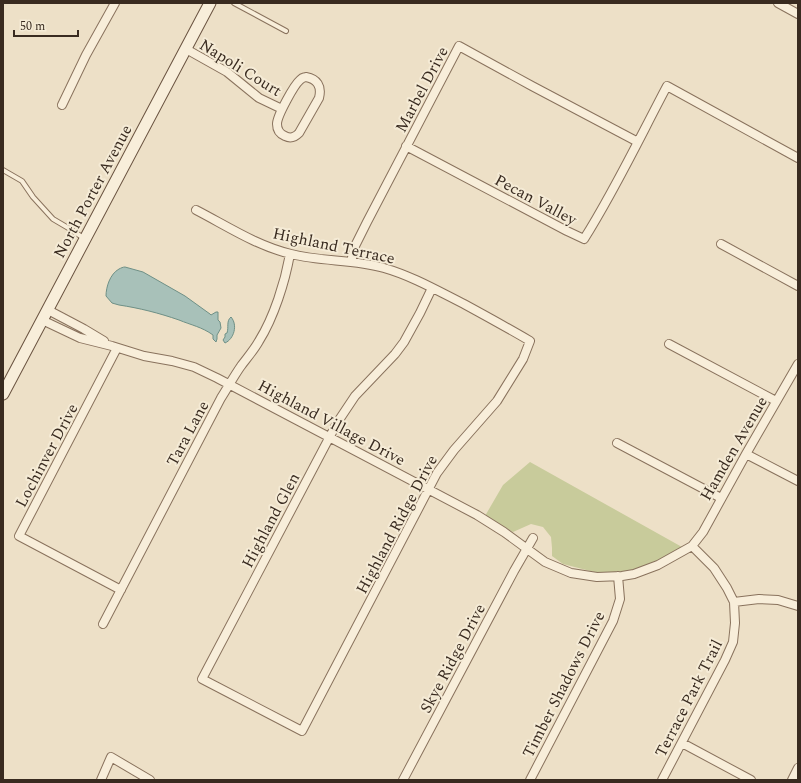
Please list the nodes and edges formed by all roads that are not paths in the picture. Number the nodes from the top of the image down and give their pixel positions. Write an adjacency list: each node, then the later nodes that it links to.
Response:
1 (115, 3): 8 (street)
2 (210, 3): 7 (main road, North Porter Avenue)
3 (234, 3): 6 (lane)
4 (778, 3): 5 (street)
5 (798, 14)
6 (286, 31)
7 (186, 49): 9 (street, Napoli Court); 15 (main road, North Porter Avenue)
8 (62, 105)
9 (282, 109): 9 (street, Napoli Court)
10 (638, 142): 11 (street, Pecan Valley); 11 (street, Marbel Drive); 12 (street, Pecan Valley)
11 (406, 146): 18 (street, Marbel Drive)
12 (798, 158)
13 (3, 170): 15 (lane)
14 (196, 210): 17 (street, Highland Terrace)
15 (85, 239): 21 (main road, North Porter Avenue)
16 (721, 244): 19 (street)
17 (290, 254): 18 (street, Highland Terrace); 27 (street, Tara Lane)
18 (351, 262): 20 (street, Highland Terrace)
19 (798, 286)
20 (432, 288): 23 (street, Highland Terrace); 30 (street, Highland Glen)
21 (48, 310): 22 (main road, North Porter Avenue); 25 (street, Highland Village Drive)
22 (42, 320): 25 (street, Highland Village Drive); 28 (main road, North Porter Avenue)
23 (530, 341): 34 (street, Highland Ridge Drive)
24 (669, 344): 29 (street)
25 (115, 347): 27 (street, Highland Village Drive); 40 (street, Lochinver Drive)
26 (798, 364): 29 (street, Hamden Avenue)
27 (229, 384): 30 (street, Highland Village Drive); 40 (street, Tara Lane)
28 (3, 394)
29 (776, 401): 32 (street, Hamden Avenue)
30 (330, 436): 34 (street, Highland Village Drive); 44 (street, Highland Glen)
31 (617, 443): 35 (street)
32 (746, 454): 33 (street); 35 (street, Hamden Avenue)
33 (798, 481)
34 (429, 489): 38 (street, Highland Village Drive); 44 (street, Highland Ridge Drive)
35 (721, 498): 37 (street, Hamden Avenue)
36 (533, 538): 38 (street)
37 (692, 546): 39 (street, Highland Village Drive); 41 (street, Terrace Park Trail)
38 (526, 549): 39 (street, Highland Village Drive); 49 (street, Skye Ridge Drive)
39 (618, 576): 50 (street, Timber Shadows Drive)
40 (121, 590): 43 (street, Tara Lane)
41 (734, 602): 42 (street); 45 (street, Terrace Park Trail)
42 (798, 606)
43 (103, 624)
44 (302, 731)
45 (682, 743): 51 (street, Terrace Park Trail); 52 (street)
46 (798, 768): 53 (street)
47 (101, 780): 48 (street)
48 (150, 780)
49 (403, 780)
50 (530, 780)
51 (662, 780)
52 (751, 780)
53 (792, 780)

